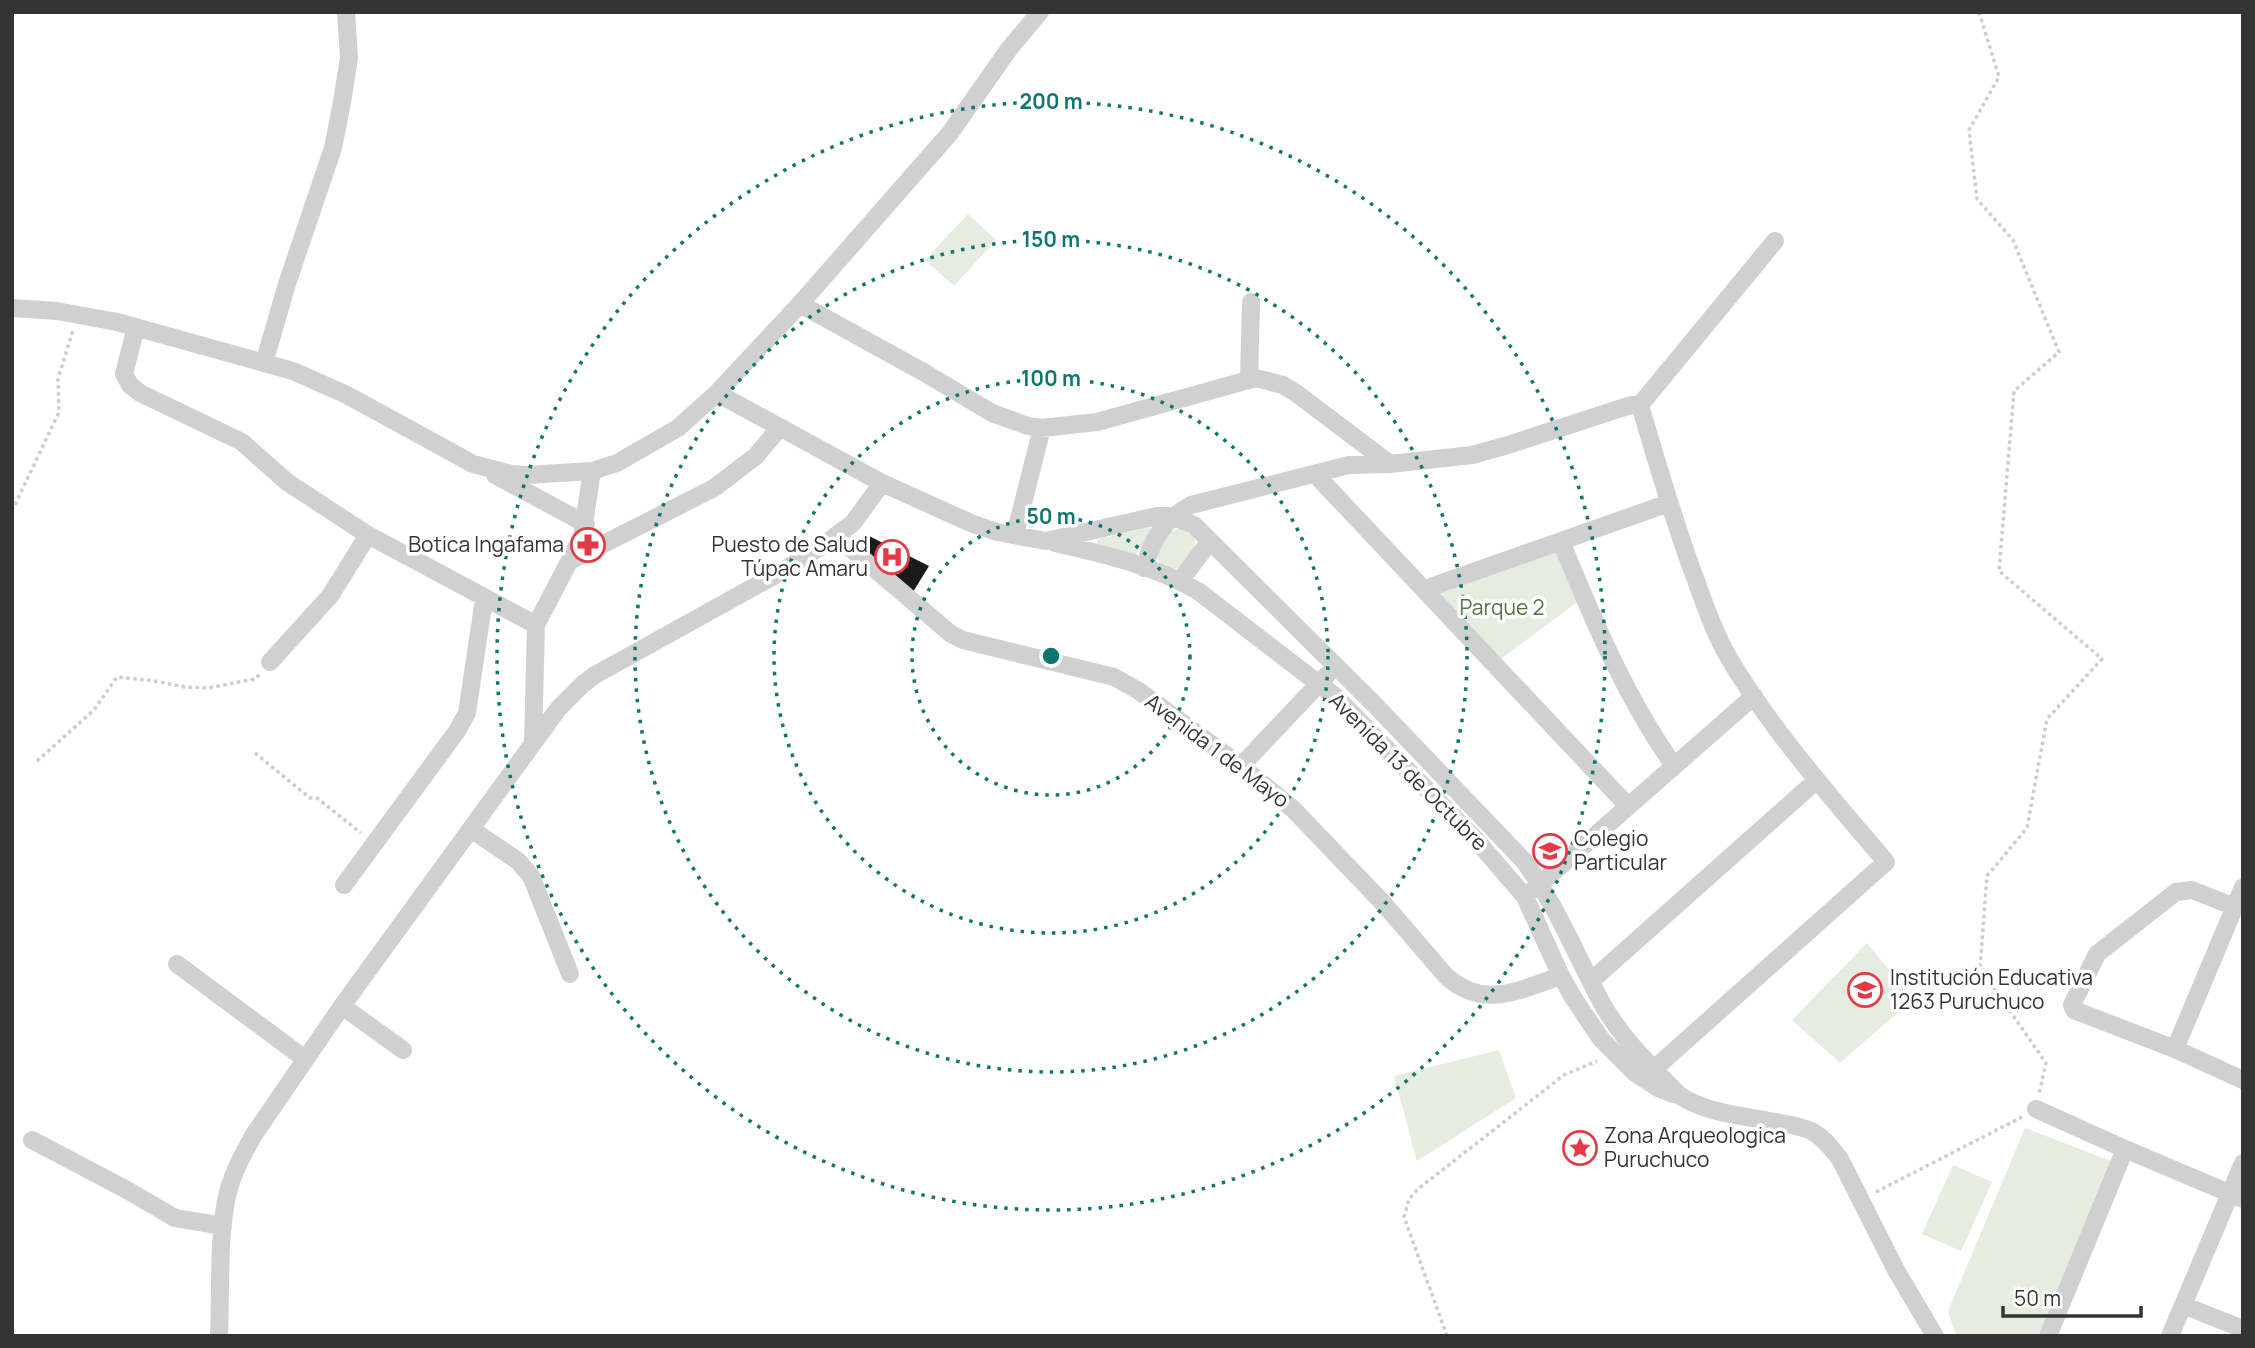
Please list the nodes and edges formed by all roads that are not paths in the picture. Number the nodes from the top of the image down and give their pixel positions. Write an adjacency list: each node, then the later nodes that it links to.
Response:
1 (346, 12): 8 (street)
2 (1040, 12): 5 (street)
3 (1775, 241): 11 (street)
4 (1251, 302): 9 (street)
5 (800, 304): 10 (street); 13 (street)
6 (12, 308): 7 (street)
7 (136, 327): 8 (street); 22 (street)
8 (264, 363): 14 (street)
9 (1250, 379): 13 (street); 15 (street)
10 (717, 393): 12 (street, Avenida 13 de Octubre); 16 (street)
11 (1640, 405): 15 (street); 19 (street)
12 (780, 427): 18 (street, Avenida 13 de Octubre); 28 (street)
13 (1042, 428): 23 (street)
14 (473, 464): 16 (street); 21 (street)
15 (1390, 464): 17 (street)
16 (592, 471): 21 (street)
17 (1315, 474): 20 (street); 31 (street)
18 (882, 483): 23 (street, Avenida 13 de Octubre); 24 (street)
19 (1669, 503): 27 (street); 37 (street)
20 (1172, 516): 25 (street); 26 (street); 29 (street)
21 (586, 524): 28 (street)
22 (368, 534): 32 (street); 34 (street)
23 (1015, 535): 25 (street, Avenida 13 de Octubre)
24 (836, 536): 38 (street); 39 (street, Avenida 1 de Mayo)
25 (1046, 541): 29 (street, Avenida 13 de Octubre)
26 (1210, 541): 30 (street); 35 (street)
27 (1561, 541): 31 (street); 40 (street)
28 (572, 560): 33 (street)
29 (1144, 568): 30 (street, Avenida 13 de Octubre)
30 (1180, 581): 36 (street, Avenida 13 de Octubre)
31 (1425, 589): 42 (street)
32 (484, 598): 33 (street); 45 (street)
33 (536, 625): 38 (street)
34 (270, 662)
35 (1336, 665): 36 (street); 44 (street)
36 (1319, 683): 39 (street); 47 (street, Avenida 13 de Octubre)
37 (1754, 696): 40 (street); 41 (street)
38 (533, 743): 43 (street)
39 (1241, 766): 51 (street, Avenida 1 de Mayo)
40 (1674, 766): 42 (street)
41 (1816, 780): 52 (street); 57 (street)
42 (1628, 806): 44 (street)
43 (471, 829): 50 (street); 53 (street)
44 (1541, 884): 47 (street); 52 (street)
45 (344, 885)
46 (2243, 887): 48 (street)
47 (1525, 897): 51 (street, Avenida 13 de Octubre)
48 (2235, 907): 54 (street); 54 (street)
49 (177, 964): 56 (street)
50 (570, 974)
51 (1561, 976): 59 (street, Avenida 13 de Octubre)
52 (1591, 981): 57 (street)
53 (342, 1006): 55 (street); 56 (street)
54 (2175, 1049): 58 (street)
55 (403, 1050)
56 (305, 1059): 65 (street)
57 (1654, 1069): 59 (street)
58 (2243, 1080)
59 (1686, 1100): 69 (street, Avenida 13 de Octubre)
60 (2036, 1109): 62 (street)
61 (32, 1140): 65 (street)
62 (2125, 1149): 64 (street); 70 (street)
63 (2243, 1163): 64 (street)
64 (2236, 1196): 66 (street)
65 (223, 1226): 68 (street)
66 (2183, 1306): 67 (street); 71 (street)
67 (2243, 1329)
68 (219, 1336)
69 (1935, 1336)
70 (2048, 1336)
71 (2171, 1336)

